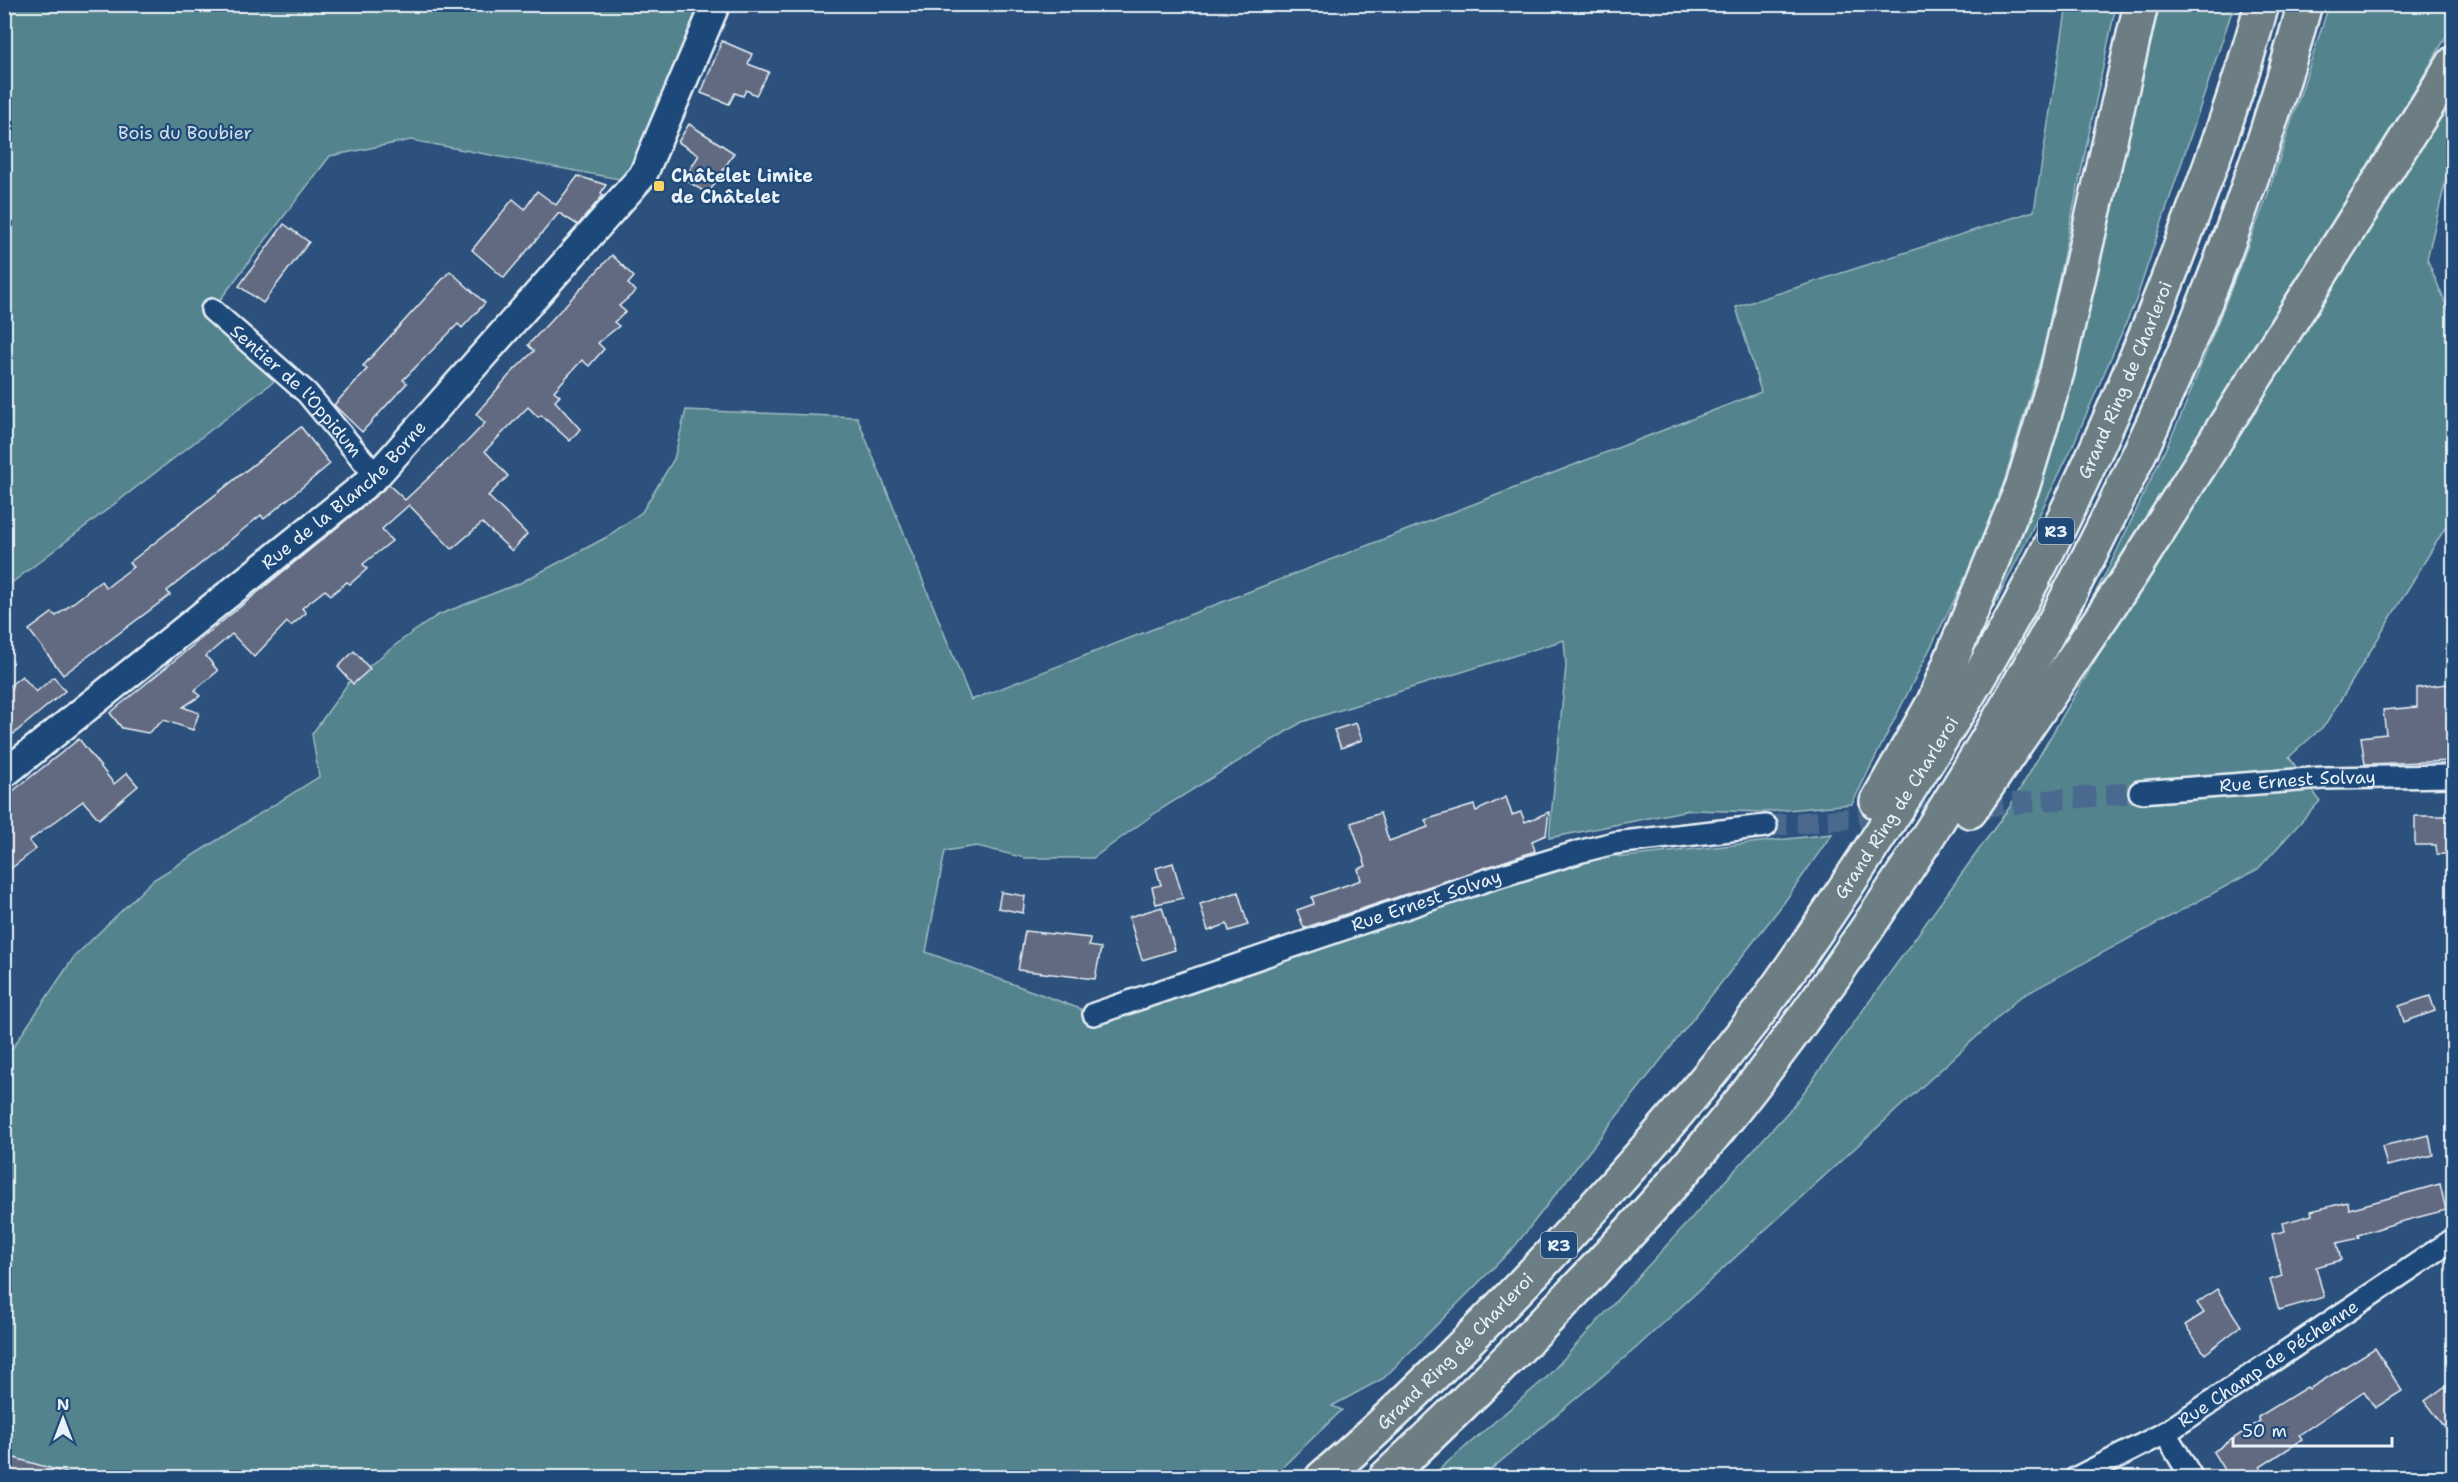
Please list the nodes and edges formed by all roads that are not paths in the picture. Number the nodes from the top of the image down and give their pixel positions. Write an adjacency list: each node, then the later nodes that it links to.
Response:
1 (716, 4): 7 (street, Rue de la Blanche Borne)
2 (2141, 4): 13 (highway)
3 (2262, 4): 13 (highway, Grand Ring de Charleroi / R3)
4 (2305, 4): 12 (highway, R3)
5 (2454, 63): 12 (highway)
6 (212, 310): 7 (street, Sentier de l'Oppidum)
7 (376, 476): 8 (street, Rue de la Blanche Borne)
8 (4, 774)
9 (2454, 776): 10 (street, Rue Ernest Solvay)
10 (2140, 792)
11 (1766, 826): 14 (street, Rue Ernest Solvay)
12 (1877, 916): 18 (highway, R3)
13 (1759, 1011): 17 (highway, Grand Ring de Charleroi / R3)
14 (1094, 1014)
15 (2454, 1239): 16 (street, Rue Champ de Péchenne)
16 (2164, 1433): 19 (street, Rue Champ de Péchenne); 20 (street)
17 (1322, 1478)
18 (1385, 1478)
19 (2076, 1478)
20 (2192, 1478)

